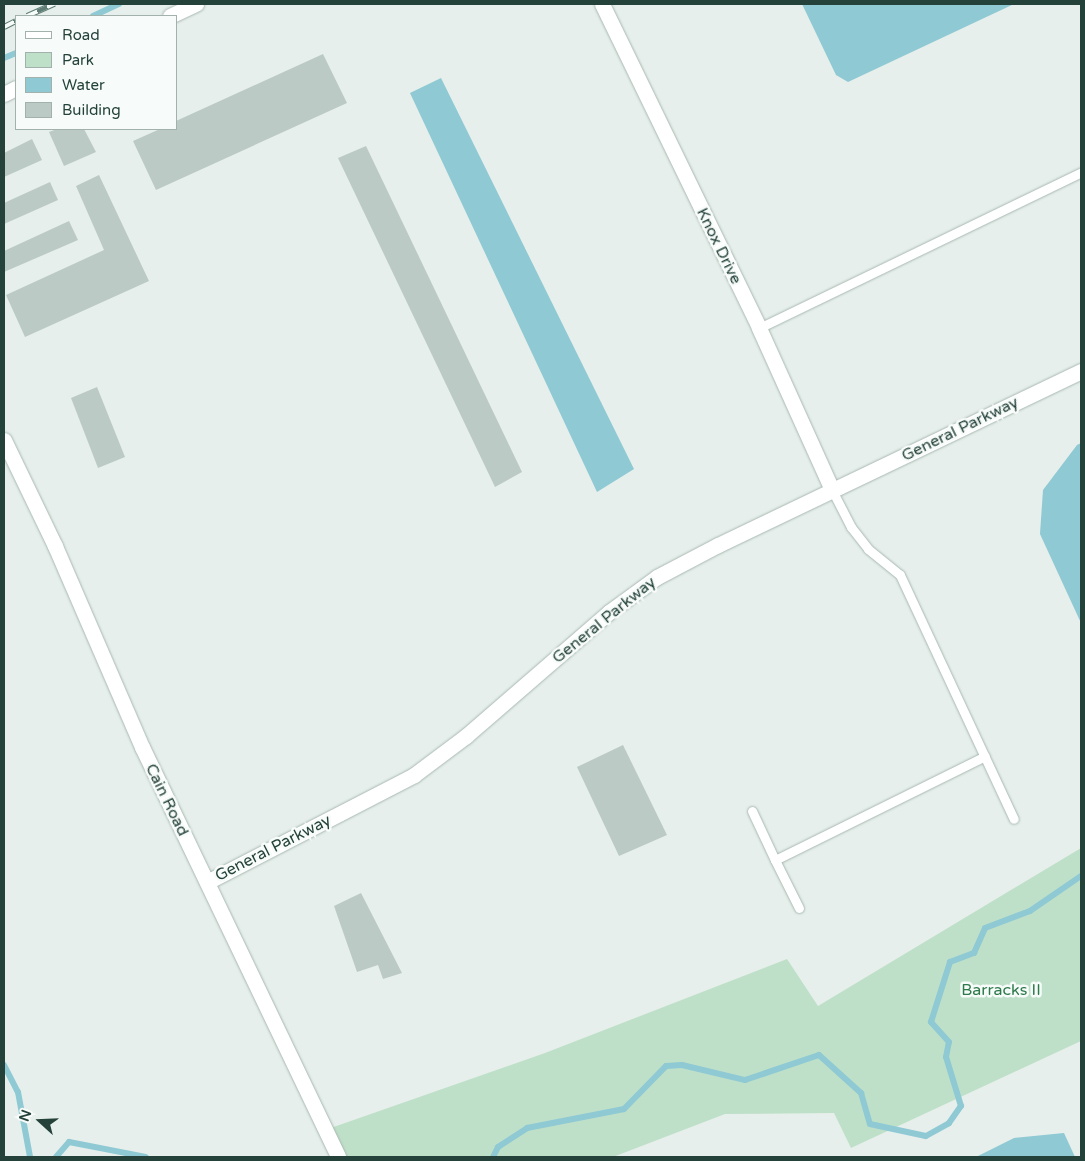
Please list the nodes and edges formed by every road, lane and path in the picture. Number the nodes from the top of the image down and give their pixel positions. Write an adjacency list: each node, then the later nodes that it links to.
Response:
1 (196, 4): 3 (street)
2 (602, 4): 5 (street, Knox Drive)
3 (172, 15)
4 (1081, 172): 5 (lane)
5 (759, 328): 8 (street, Knox Drive)
6 (1081, 371): 8 (street, General Parkway)
7 (4, 440): 13 (street, Cain Road)
8 (832, 490): 9 (lane); 13 (street, General Parkway)
9 (985, 756): 11 (lane); 12 (lane)
10 (752, 810): 12 (lane)
11 (1014, 819)
12 (775, 860): 14 (lane)
13 (206, 882): 15 (street, Cain Road)
14 (799, 908)
15 (338, 1157)

